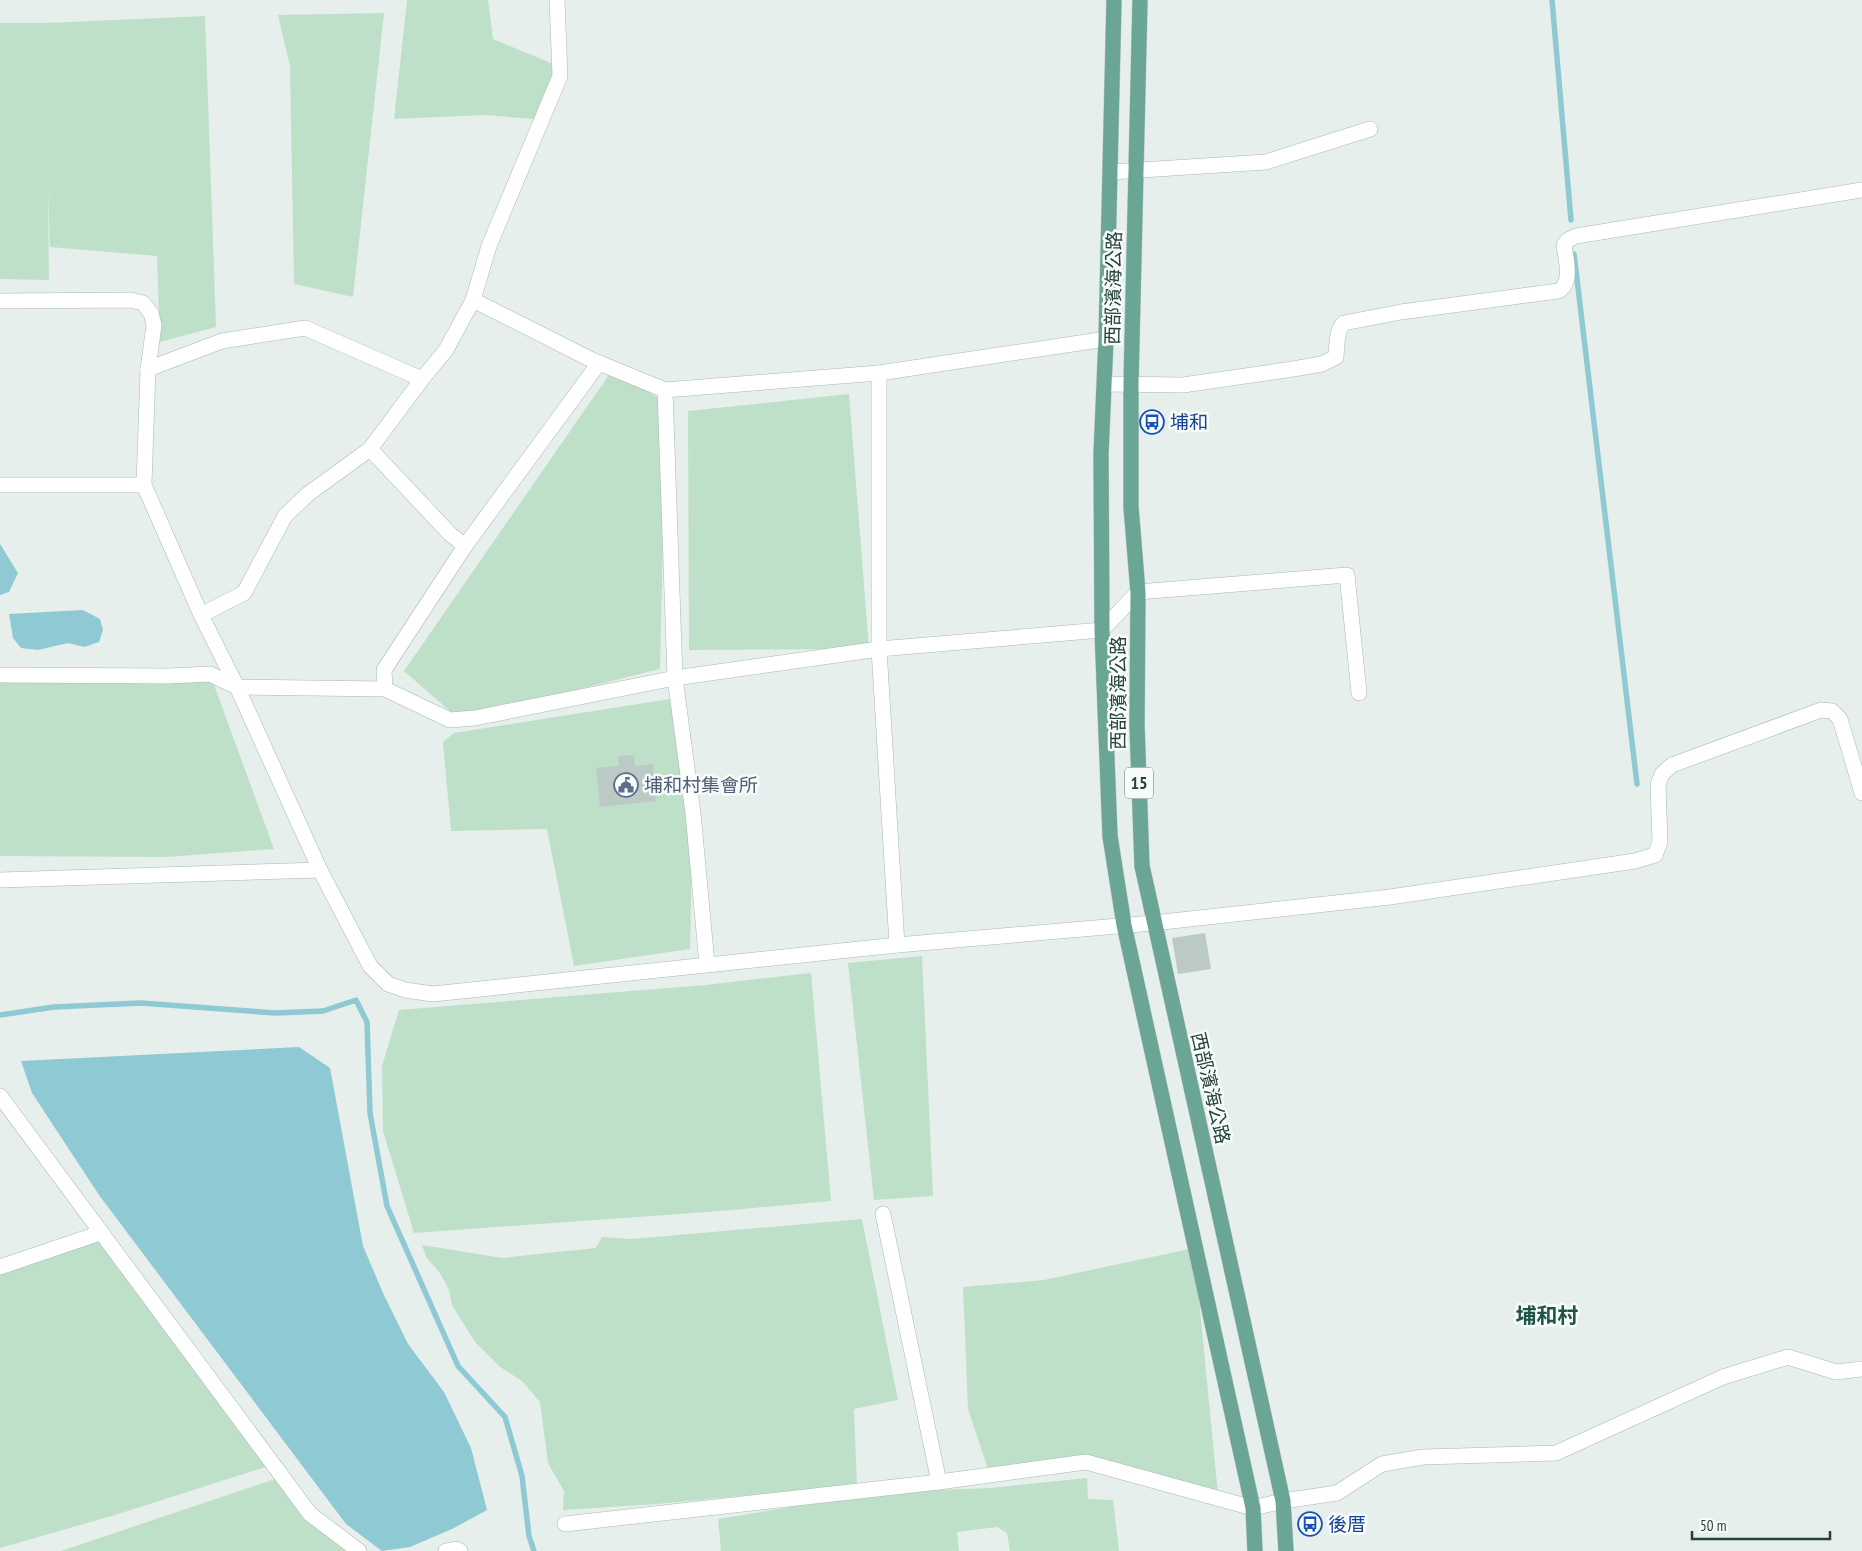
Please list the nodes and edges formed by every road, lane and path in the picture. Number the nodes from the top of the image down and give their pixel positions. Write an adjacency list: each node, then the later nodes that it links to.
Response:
1 (557, 0): 8 (street)
2 (1114, 0): 6 (main road, 西部濱海公路 / 15)
3 (1140, 0): 5 (main road, 西部濱海公路 / 15)
4 (1370, 129): 5 (street)
5 (1136, 171): 6 (street); 16 (main road, 西部濱海公路 / 15)
6 (1110, 172): 10 (main road, 西部濱海公路 / 15)
7 (1862, 190): 16 (street)
8 (473, 300): 11 (street); 14 (street)
9 (0, 301): 12 (street)
10 (1106, 340): 13 (street); 15 (main road, 西部濱海公路 / 15)
11 (599, 363): 17 (street); 21 (street)
12 (148, 369): 14 (street); 20 (street)
13 (879, 374): 17 (street); 25 (street)
14 (422, 378): 18 (street)
15 (1104, 384): 16 (street); 24 (main road, 西部濱海公路 / 15)
16 (1131, 384): 22 (main road, 西部濱海公路 / 15)
17 (665, 390): 27 (street)
18 (370, 449): 21 (street); 23 (street)
19 (0, 485): 20 (street)
20 (144, 485): 23 (street)
21 (465, 546): 29 (street)
22 (1138, 592): 24 (street); 30 (street); 34 (main road, 西部濱海公路 / 15)
23 (201, 615): 28 (street)
24 (1102, 630): 25 (street); 35 (main road, 西部濱海公路 / 15)
25 (879, 649): 27 (street); 36 (street)
26 (0, 675): 28 (street)
27 (675, 678): 29 (street); 37 (street)
28 (237, 687): 29 (street); 32 (street)
29 (385, 689)
30 (1359, 693)
31 (1862, 793): 34 (street)
32 (320, 870): 33 (street); 37 (street)
33 (0, 880)
34 (1153, 923): 35 (street); 44 (main road, 西部濱海公路 / 15)
35 (1124, 925): 36 (street); 45 (main road, 西部濱海公路 / 15)
36 (897, 945): 37 (street)
37 (707, 964)
38 (0, 1096): 40 (street)
39 (883, 1214): 43 (street)
40 (100, 1233): 41 (street); 47 (street)
41 (0, 1267)
42 (1862, 1369): 44 (street)
43 (939, 1482): 45 (street); 46 (street)
44 (1283, 1501): 45 (street); 51 (main road, 西部濱海公路 / 15)
45 (1253, 1508): 50 (main road, 西部濱海公路 / 15)
46 (565, 1524)
47 (359, 1551)
48 (446, 1551): 49 (street)
49 (460, 1551)
50 (1255, 1551)
51 (1286, 1551)

